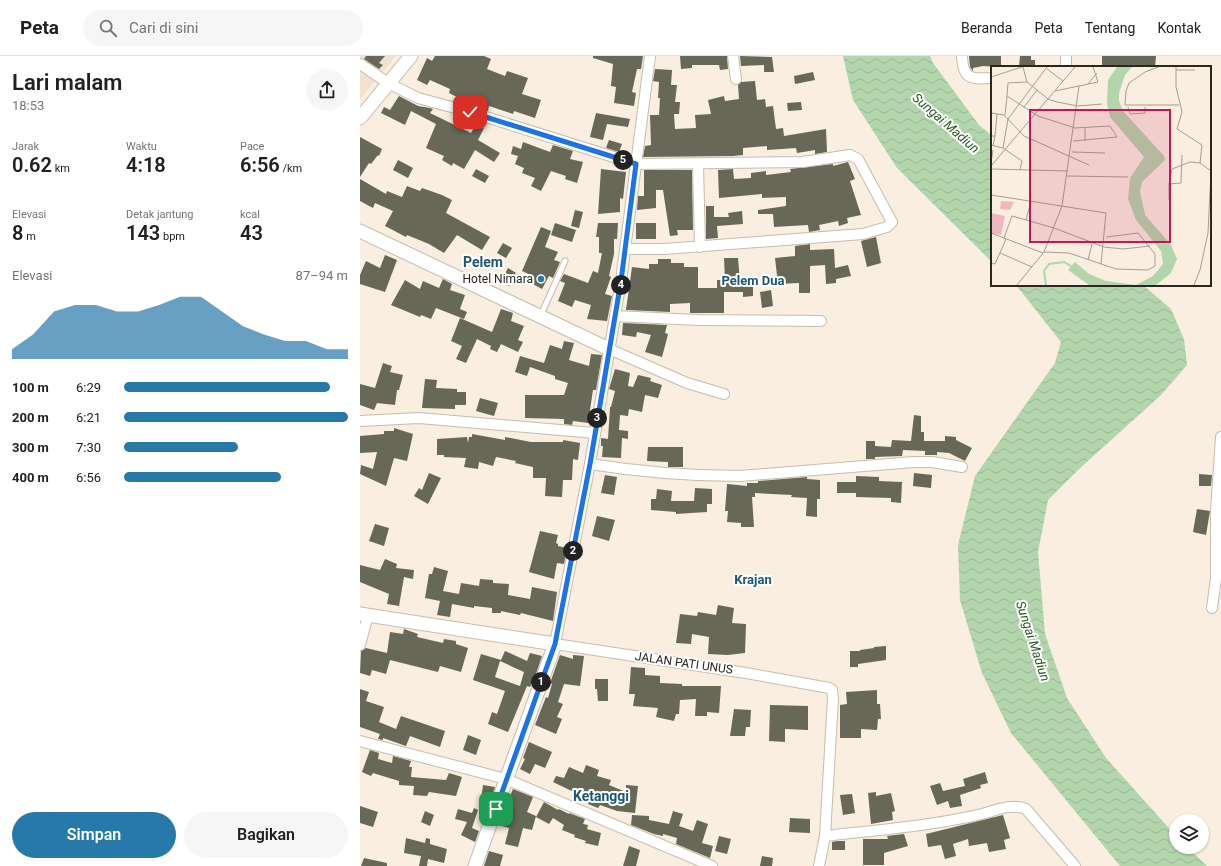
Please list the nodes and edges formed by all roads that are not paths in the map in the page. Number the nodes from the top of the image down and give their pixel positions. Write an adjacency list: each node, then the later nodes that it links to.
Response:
1 (411, 56): 8 (street)
2 (650, 56): 10 (street)
3 (733, 56): 7 (street)
4 (962, 56): 6 (street)
5 (360, 64): 8 (street)
6 (991, 78)
7 (736, 79)
8 (388, 83): 9 (street); 10 (street)
9 (360, 118)
10 (636, 164): 11 (street); 14 (street)
11 (698, 164): 13 (street); 13 (street)
12 (360, 232): 16 (street)
13 (700, 247): 14 (street)
14 (626, 249): 17 (street)
15 (565, 261): 16 (lane)
16 (540, 316): 19 (street)
17 (615, 316): 18 (street); 19 (street)
18 (821, 321)
19 (609, 349): 20 (street); 22 (street)
20 (724, 394)
21 (360, 421): 22 (street)
22 (594, 433): 24 (street)
23 (1221, 437): 26 (street)
24 (590, 464): 25 (street); 29 (street)
25 (962, 467)
26 (1219, 511): 27 (street)
27 (1212, 608)
28 (364, 614): 29 (street, JALAN PATI UNUS); 30 (street)
29 (555, 644): 32 (street); 33 (street, JALAN PATI UNUS)
30 (360, 645)
31 (360, 741): 32 (street)
32 (506, 779): 34 (street); 35 (street)
33 (825, 836): 36 (street, JALAN PATI UNUS); 37 (street)
34 (475, 866)
35 (712, 866)
36 (819, 866)
37 (1075, 866)

